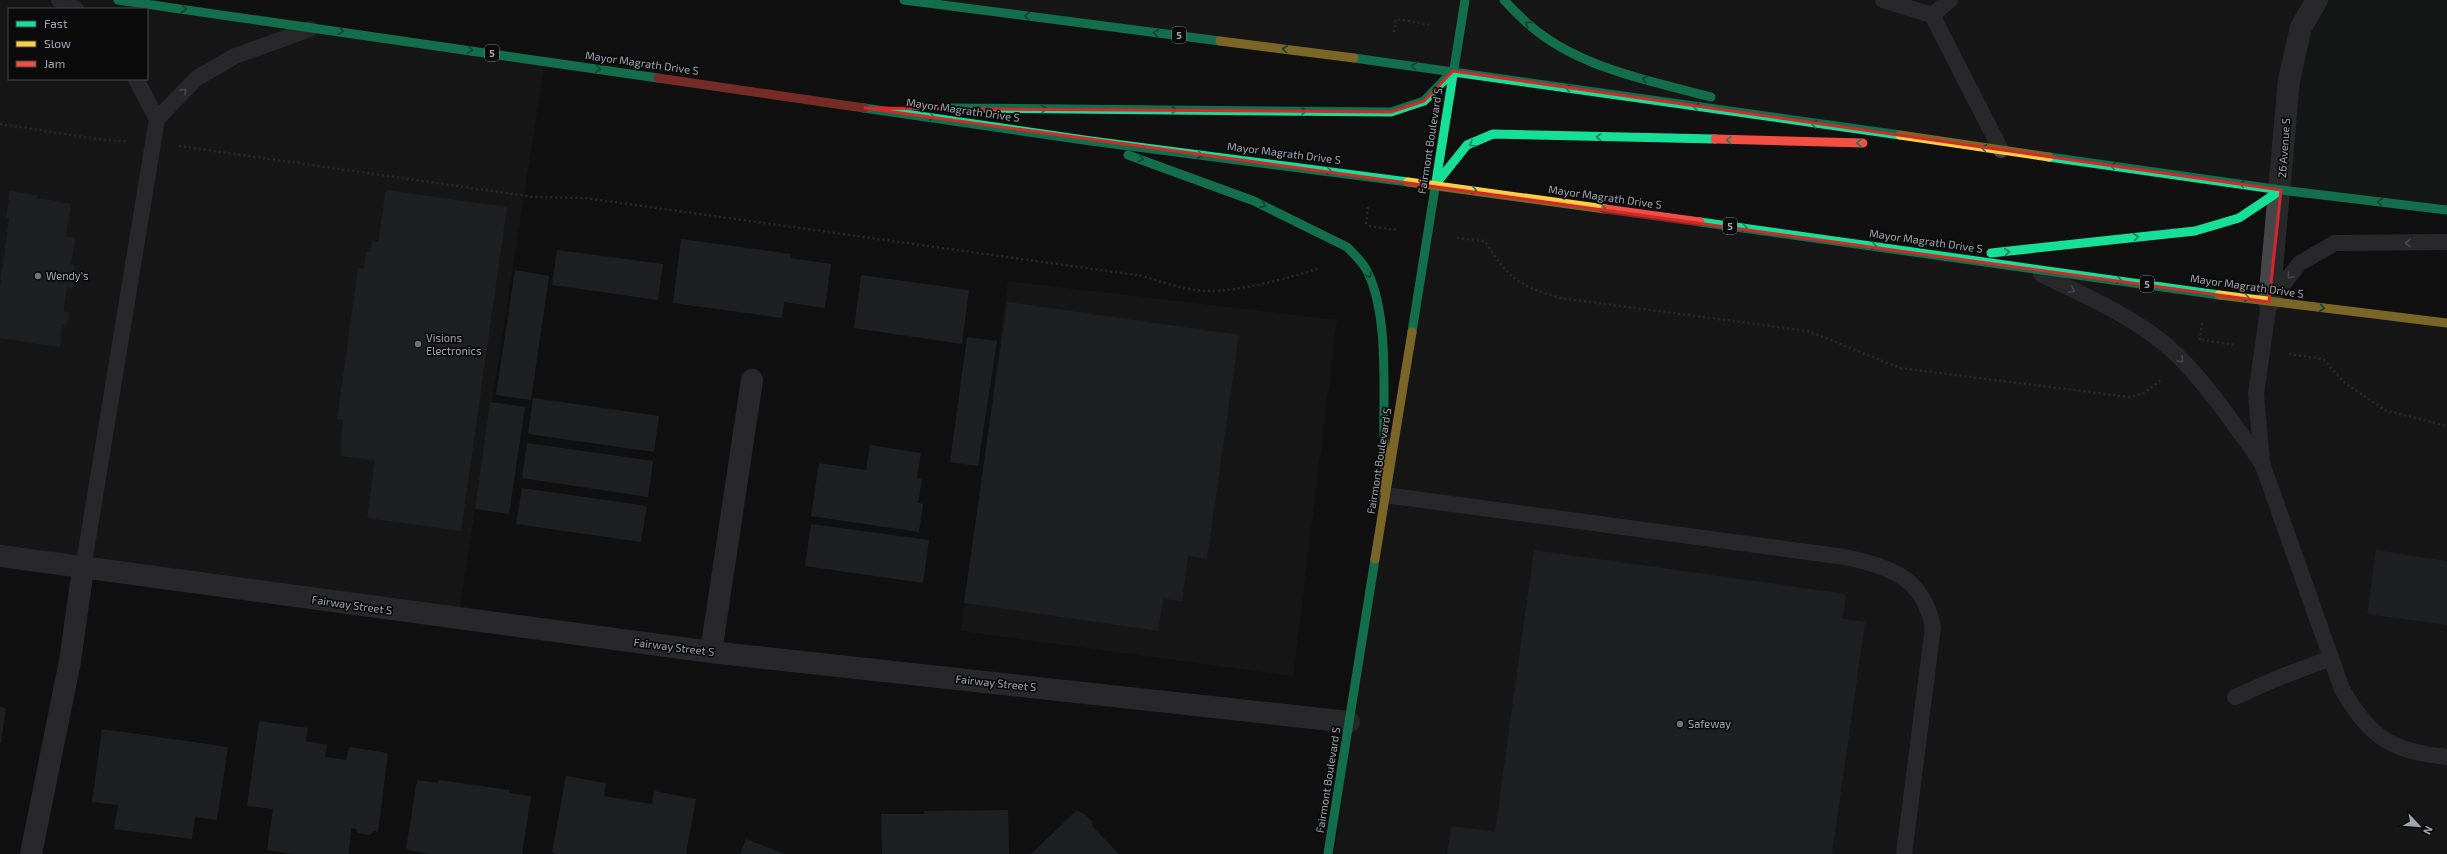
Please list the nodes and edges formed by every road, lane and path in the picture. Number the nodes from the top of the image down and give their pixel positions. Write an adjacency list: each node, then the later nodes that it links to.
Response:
1 (59, 0): 9 (lane)
2 (118, 0): 11 (main road, Mayor Magrath Drive S / 5, one-way to 11)
3 (904, 0): 12 (main road, 5, one-way to 3)
4 (1465, 0): 12 (main road, Fairmont Boulevard S)
5 (1504, 0): 16 (main road, one-way to 5)
6 (1883, 0): 10 (lane)
7 (1950, 0): 10 (lane)
8 (2317, 0): 25 (street, 26 Avenue S)
9 (74, 8)
10 (1932, 15): 23 (lane)
11 (313, 28): 14 (main road, Mayor Magrath Drive S / 5, one-way to 14); 15 (lane, one-way to 11)
12 (1453, 71): 14 (main road, one-way to 12); 16 (main road, 5, one-way to 12); 24 (main road, Fairmont Boulevard S)
13 (137, 80): 15 (lane)
14 (865, 108): 18 (main road, Mayor Magrath Drive S / 5, one-way to 18)
15 (157, 119): 19 (lane)
16 (1790, 121): 22 (main road, 5, one-way to 16)
17 (0, 124): 19 (path)
18 (1092, 141): 24 (main road, Mayor Magrath Drive S / 5, one-way to 24); 45 (main road, one-way to 45)
19 (153, 142): 32 (path); 47 (lane)
20 (1873, 143): 24 (main road, one-way to 24)
21 (1889, 144): 22 (main road)
22 (1968, 146): 23 (main road, 5, one-way to 22)
23 (2001, 150): 25 (main road, 5, one-way to 23)
24 (1435, 185): 31 (main road, Mayor Magrath Drive S / 5, one-way to 31); 45 (main road, Fairmont Boulevard S)
25 (2280, 190): 27 (main road, 5, one-way to 25); 31 (main road, one-way to 25); 34 (street, 26 Avenue S)
26 (1368, 205): 28 (path)
27 (2447, 210)
28 (1366, 226)
29 (1484, 241): 41 (path)
30 (2447, 242): 34 (lane, one-way to 34)
31 (1954, 257): 33 (main road, Mayor Magrath Drive S / 5)
32 (1326, 265)
33 (2025, 266): 34 (main road, Mayor Magrath Drive S / 5, one-way to 34); 44 (lane, one-way to 44)
34 (2269, 302): 36 (main road, Mayor Magrath Drive S / 5, one-way to 36); 44 (lane)
35 (2202, 317): 37 (path)
36 (2447, 323)
37 (2200, 340): 38 (path); 39 (path)
38 (2221, 343)
39 (2196, 345)
40 (2323, 359): 43 (path)
41 (2166, 376)
42 (752, 380): 48 (street)
43 (2447, 426)
44 (2262, 463): 49 (lane)
45 (1385, 495): 51 (main road, Fairmont Boulevard S); 55 (lane)
46 (0, 556): 47 (street, Fairway Street S)
47 (83, 569): 48 (street, Fairway Street S); 53 (street)
48 (710, 652): 51 (street, Fairway Street S)
49 (2331, 658): 50 (lane); 52 (lane)
50 (2235, 697)
51 (1349, 722): 54 (main road, Fairmont Boulevard S)
52 (2447, 757)
53 (31, 854)
54 (1328, 854)
55 (1904, 854)

